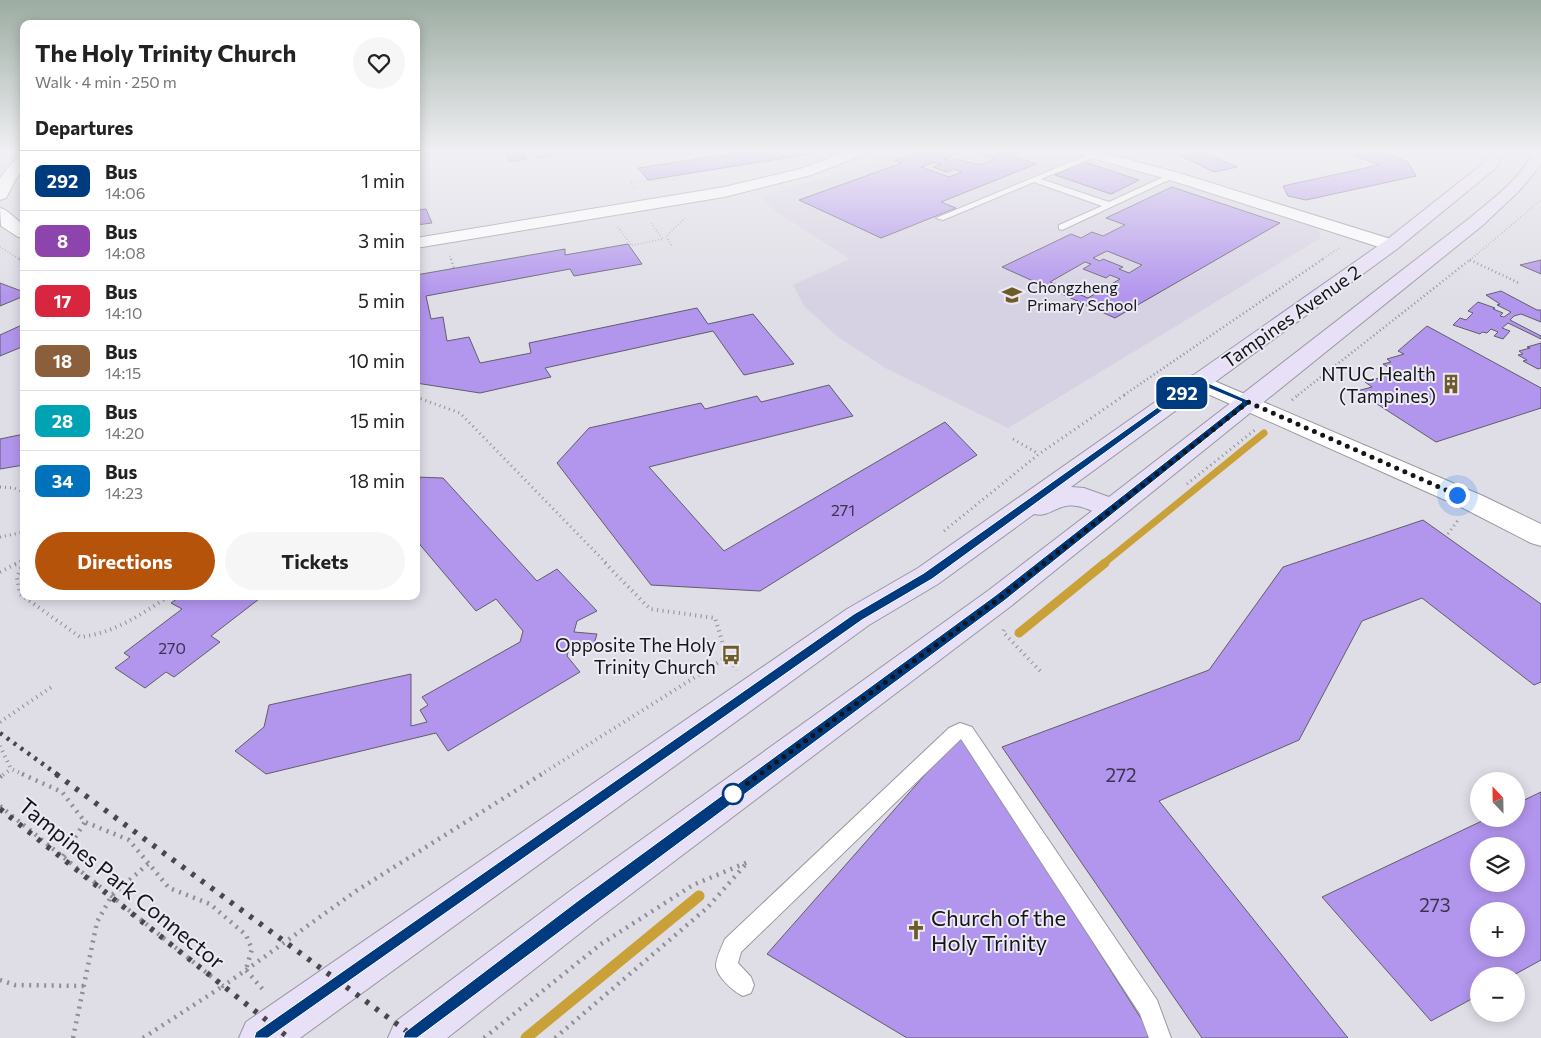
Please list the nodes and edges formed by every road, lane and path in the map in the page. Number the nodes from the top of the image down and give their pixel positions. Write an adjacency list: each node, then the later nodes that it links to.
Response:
1 (679, 200): 18 (street)
2 (984, 200): 11 (lane)
3 (1095, 200): 9 (lane)
4 (1118, 200): 9 (lane)
5 (1251, 200): 16 (street)
6 (1447, 200): 20 (main road, Tampines Avenue 2)
7 (1499, 200): 30 (main road, Tampines Avenue 2)
8 (1541, 200): 24 (path)
9 (1108, 205): 14 (lane)
10 (0, 214): 15 (street)
11 (940, 218)
12 (648, 219): 13 (path)
13 (616, 224)
14 (1062, 227)
15 (20, 230)
16 (1358, 234): 20 (street); 32 (path)
17 (666, 236): 19 (path)
18 (420, 242)
19 (671, 245)
20 (1391, 245): 27 (main road, Tampines Avenue 2)
21 (0, 247): 23 (path)
22 (450, 255): 25 (path)
23 (20, 260)
24 (1470, 260): 26 (path); 29 (path)
25 (454, 268)
26 (1519, 283)
27 (1198, 381): 30 (street); 36 (main road, Tampines Avenue 2)
28 (420, 398): 48 (path)
29 (1292, 400)
30 (1248, 402): 35 (main road, Tampines Avenue 2); 39 (street)
31 (1013, 439): 32 (path)
32 (1039, 454): 38 (path)
33 (0, 487): 34 (path)
34 (20, 490)
35 (1111, 510): 36 (main road); 69 (main road, Tampines Avenue 2)
36 (998, 525): 51 (main road, Tampines Avenue 2)
37 (20, 533): 40 (path)
38 (941, 533)
39 (1541, 536)
40 (0, 537)
41 (20, 563): 43 (path)
42 (20, 571): 44 (path)
43 (0, 572)
44 (20, 594)
45 (29, 600): 46 (path)
46 (163, 600)
47 (1003, 632): 49 (path)
48 (727, 657): 51 (path); 61 (path)
49 (1042, 673)
50 (53, 686): 52 (path)
51 (755, 690): 66 (main road, Tampines Avenue 2)
52 (0, 722)
53 (0, 746): 54 (path)
54 (11, 769): 55 (path); 57 (path)
55 (0, 777)
56 (0, 806): 58 (path, Tampines Park Connector)
57 (85, 822): 58 (path); 59 (path)
58 (62, 856): 60 (path, Tampines Park Connector)
59 (148, 864): 60 (path); 61 (path)
60 (112, 895): 64 (path); 65 (path, Tampines Park Connector)
61 (246, 970): 65 (path, Tampines Park Connector); 66 (path, Tampines Park Connector)
62 (0, 980): 64 (path)
63 (743, 985): 72 (lane)
64 (84, 986): 67 (path)
65 (223, 986): 68 (path, Tampines Park Connector)
66 (275, 1029)
67 (73, 1038)
68 (143, 1038)
69 (411, 1038)
70 (484, 1038): 71 (path)
71 (555, 1038)
72 (1160, 1038)

